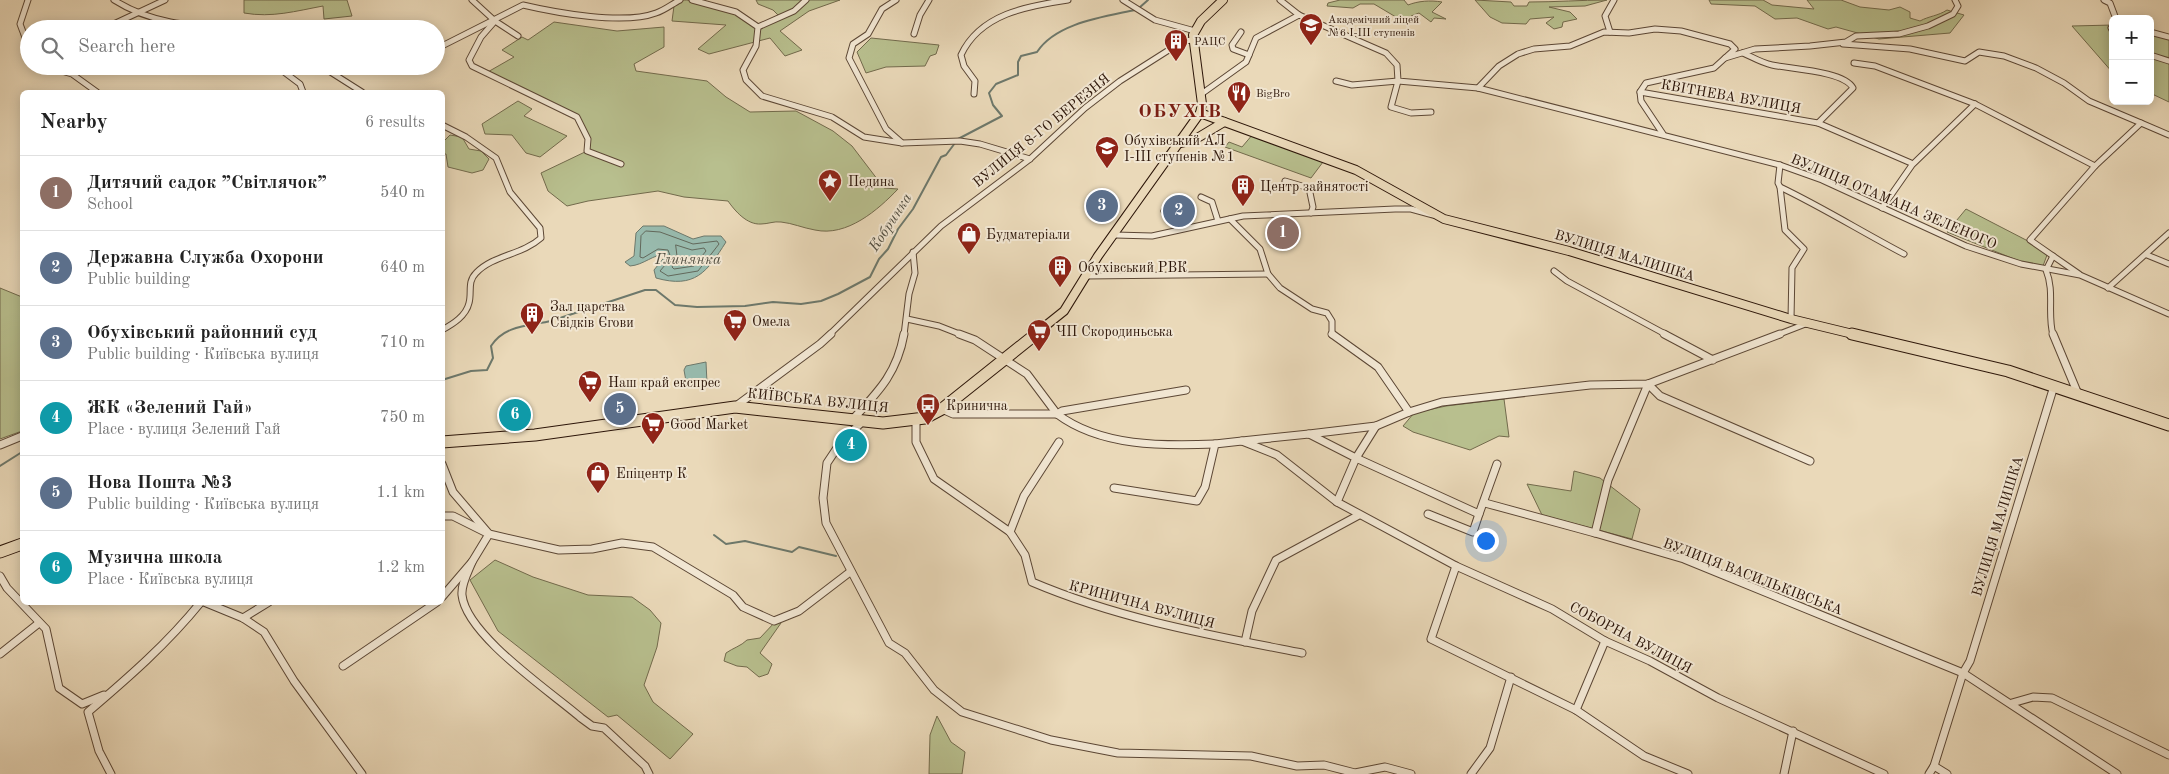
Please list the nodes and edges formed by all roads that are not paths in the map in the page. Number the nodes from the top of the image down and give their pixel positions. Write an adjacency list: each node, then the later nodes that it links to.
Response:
1 (28, 0): 22 (street)
2 (114, 0): 19 (street)
3 (165, 0): 19 (street)
4 (472, 0): 25 (street)
5 (680, 0): 18 (street)
6 (692, 0): 26 (street)
7 (806, 0): 26 (street)
8 (896, 0): 64 (street)
9 (929, 0): 31 (street)
10 (1068, 0): 53 (street)
11 (1123, 0): 27 (street)
12 (1222, 0): 27 (main road)
13 (1280, 0): 20 (street)
14 (1614, 0): 29 (street)
15 (1955, 0): 35 (street)
16 (2106, 0): 21 (street)
17 (536, 1): 18 (street)
18 (531, 6): 25 (street)
19 (135, 14): 23 (street); 24 (street)
20 (1299, 15): 38 (street); 47 (street)
21 (2114, 15)
22 (21, 20)
23 (122, 20)
24 (161, 20)
25 (495, 21): 32 (street); 36 (street); 68 (street)
26 (758, 27): 64 (street)
27 (1195, 31): 34 (main road)
28 (1241, 32): 38 (street)
29 (1610, 32): 40 (street); 48 (street)
30 (2154, 33): 33 (street)
31 (914, 34)
32 (518, 36)
33 (2169, 36)
34 (1193, 40): 54 (main road); 66 (street, ВУЛИЦЯ 8-ГО БЕРЕЗНЯ)
35 (1834, 43): 37 (street); 60 (street)
36 (445, 45)
37 (1743, 53): 40 (street); 59 (street, КВІТНЕВА ВУЛИЦЯ)
38 (1249, 55): 54 (street)
39 (2154, 56): 41 (street)
40 (1725, 58): 52 (street)
41 (2169, 61)
42 (1854, 63): 55 (street)
43 (73, 75): 49 (street)
44 (288, 75): 50 (street)
45 (335, 75): 51 (street)
46 (1336, 81): 47 (street, ВУЛИЦЯ ОТАМАНА ЗЕЛЕНОГО)
47 (1398, 81): 48 (street, ВУЛИЦЯ ОТАМАНА ЗЕЛЕНОГО); 56 (street)
48 (1478, 88): 62 (street, ВУЛИЦЯ ОТАМАНА ЗЕЛЕНОГО)
49 (94, 90)
50 (302, 90)
51 (359, 90)
52 (1640, 92): 59 (street, КВІТНЕВА ВУЛИЦЯ); 62 (street)
53 (974, 94)
54 (1200, 95): 57 (main road)
55 (1975, 104): 67 (street); 70 (street)
56 (1431, 112)
57 (1200, 114): 58 (main road, ВУЛИЦЯ МАЛИШКА); 65 (main road, КИЇВСЬКА ВУЛИЦЯ)
58 (1224, 122): 65 (main road); 78 (main road, ВУЛИЦЯ МАЛИШКА)
59 (1818, 123): 67 (street, КВІТНЕВА ВУЛИЦЯ)
60 (2141, 123): 63 (street); 70 (street)
61 (445, 126): 98 (street)
62 (1663, 134): 69 (street, ВУЛИЦЯ ОТАМАНА ЗЕЛЕНОГО)
63 (2169, 135)
64 (902, 143): 66 (street)
65 (1180, 143): 82 (main road, КИЇВСЬКА ВУЛИЦЯ)
66 (1030, 158): 83 (street, ВУЛИЦЯ 8-ГО БЕРЕЗНЯ)
67 (1911, 163): 74 (street)
68 (621, 164)
69 (1780, 165): 72 (street, ВУЛИЦЯ ОТАМАНА ЗЕЛЕНОГО); 74 (street, ВУЛИЦЯ ОТАМАНА ЗЕЛЕНОГО)
70 (2095, 166): 86 (street)
71 (1285, 181): 76 (street)
72 (1780, 187): 84 (street); 96 (street, ВУЛИЦЯ ОТАМАНА ЗЕЛЕНОГО)
73 (1201, 198): 79 (street)
74 (1882, 208): 88 (street, ВУЛИЦЯ ОТАМАНА ЗЕЛЕНОГО)
75 (1164, 212): 80 (street)
76 (1311, 213): 77 (street); 78 (street)
77 (1230, 219): 79 (street); 90 (street)
78 (1444, 219): 96 (main road, ВУЛИЦЯ МАЛИШКА)
79 (1218, 221): 80 (street)
80 (1177, 230): 82 (street)
81 (2169, 233): 85 (street)
82 (1115, 235): 92 (main road, КИЇВСЬКА ВУЛИЦЯ)
83 (913, 252): 95 (street); 105 (street, ВУЛИЦЯ 8-ГО БЕРЕЗНЯ)
84 (1904, 254)
85 (2147, 255): 87 (street); 93 (street)
86 (2053, 256): 88 (street); 91 (street)
87 (2169, 264)
88 (2046, 270): 91 (street, ВУЛИЦЯ ОТАМАНА ЗЕЛЕНОГО); 104 (street)
89 (1554, 271): 100 (street)
90 (1268, 274): 92 (street); 107 (street)
91 (2080, 275): 93 (street, ВУЛИЦЯ ОТАМАНА ЗЕЛЕНОГО)
92 (1086, 276): 99 (main road, КИЇВСЬКА ВУЛИЦЯ)
93 (2108, 288): 94 (street, ВУЛИЦЯ ОТАМАНА ЗЕЛЕНОГО)
94 (2169, 314)
95 (907, 319): 99 (street); 110 (street)
96 (1791, 319): 97 (main road, ВУЛИЦЯ МАЛИШКА)
97 (1808, 323): 100 (street); 102 (main road, ВУЛИЦЯ МАЛИШКА)
98 (445, 328)
99 (1003, 358): 106 (main road, КИЇВСЬКА ВУЛИЦЯ); 108 (street)
100 (1713, 360): 101 (street)
101 (1648, 384): 107 (street); 121 (street); 132 (street)
102 (2054, 386): 104 (main road, ВУЛИЦЯ МАЛИШКА); 154 (street, ВУЛИЦЯ МАЛИШКА)
103 (1186, 390): 108 (street)
104 (2078, 394): 111 (main road, ВУЛИЦЯ МАЛИШКА)
105 (735, 407): 110 (main road, КИЇВСЬКА ВУЛИЦЯ); 116 (main road, КИЇВСЬКА ВУЛИЦЯ)
106 (942, 409): 108 (street); 109 (main road, КИЇВСЬКА ВУЛИЦЯ)
107 (1409, 412): 112 (street)
108 (1057, 414): 119 (street)
109 (916, 420): 110 (main road, КИЇВСЬКА ВУЛИЦЯ); 131 (street, КРИНИЧНА ВУЛИЦЯ)
110 (857, 421): 138 (street)
111 (2169, 425)
112 (1376, 426): 113 (street); 120 (street)
113 (1309, 434): 115 (street); 120 (street)
114 (20, 437): 118 (street)
115 (1242, 441): 119 (street); 125 (street, СОБОРНА ВУЛИЦЯ)
116 (445, 442)
117 (1059, 442): 131 (street)
118 (0, 444)
119 (1215, 444): 124 (street)
120 (1356, 458): 125 (street); 128 (street)
121 (1810, 461)
122 (1497, 464): 126 (street)
123 (445, 472): 133 (street)
124 (1114, 488)
125 (1337, 502): 129 (street, СОБОРНА ВУЛИЦЯ)
126 (1484, 503): 128 (street); 132 (street, ВУЛИЦЯ ВАСИЛЬКІВСЬКА)
127 (1428, 514): 128 (street)
128 (1479, 514)
129 (1359, 515): 137 (street, СОБОРНА ВУЛИЦЯ); 150 (street)
130 (445, 516): 133 (street)
131 (1010, 532): 150 (street, КРИНИЧНА ВУЛИЦЯ)
132 (1595, 533): 154 (street, ВУЛИЦЯ ВАСИЛЬКІВСЬКА)
133 (489, 534): 136 (street); 138 (street)
134 (20, 545): 135 (main road)
135 (0, 552)
136 (472, 562): 140 (street); 164 (street)
137 (1456, 566): 149 (street, СОБОРНА ВУЛИЦЯ); 155 (street)
138 (850, 572): 165 (street)
139 (0, 576): 141 (street)
140 (445, 594)
141 (20, 602)
142 (23, 605): 148 (street)
143 (199, 605): 156 (street)
144 (210, 605): 147 (street)
145 (264, 605): 147 (street)
146 (433, 605): 153 (street)
147 (243, 618): 163 (street)
148 (39, 623): 152 (street); 156 (street)
149 (1606, 641): 158 (street); 159 (street, СОБОРНА ВУЛИЦЯ)
150 (1246, 642): 151 (street, КРИНИЧНА ВУЛИЦЯ)
151 (1302, 653)
152 (0, 654)
153 (343, 666)
154 (1964, 674): 157 (street, ВУЛИЦЯ ВАСИЛЬКІВСЬКА); 161 (street)
155 (1511, 677): 158 (street); 166 (street)
156 (108, 694): 162 (street)
157 (2012, 704): 160 (street); 172 (street, ВУЛИЦЯ ВАСИЛЬКІВСЬКА)
158 (1576, 710): 167 (street)
159 (1793, 731): 168 (street); 169 (street, СОБОРНА ВУЛИЦЯ)
160 (2169, 755)
161 (1934, 766): 170 (street); 171 (street)
162 (111, 774)
163 (362, 774)
164 (649, 774)
165 (1411, 774)
166 (1471, 774)
167 (1688, 774)
168 (1784, 774)
169 (1884, 774)
170 (1928, 774)
171 (1947, 774)
172 (2117, 774)

